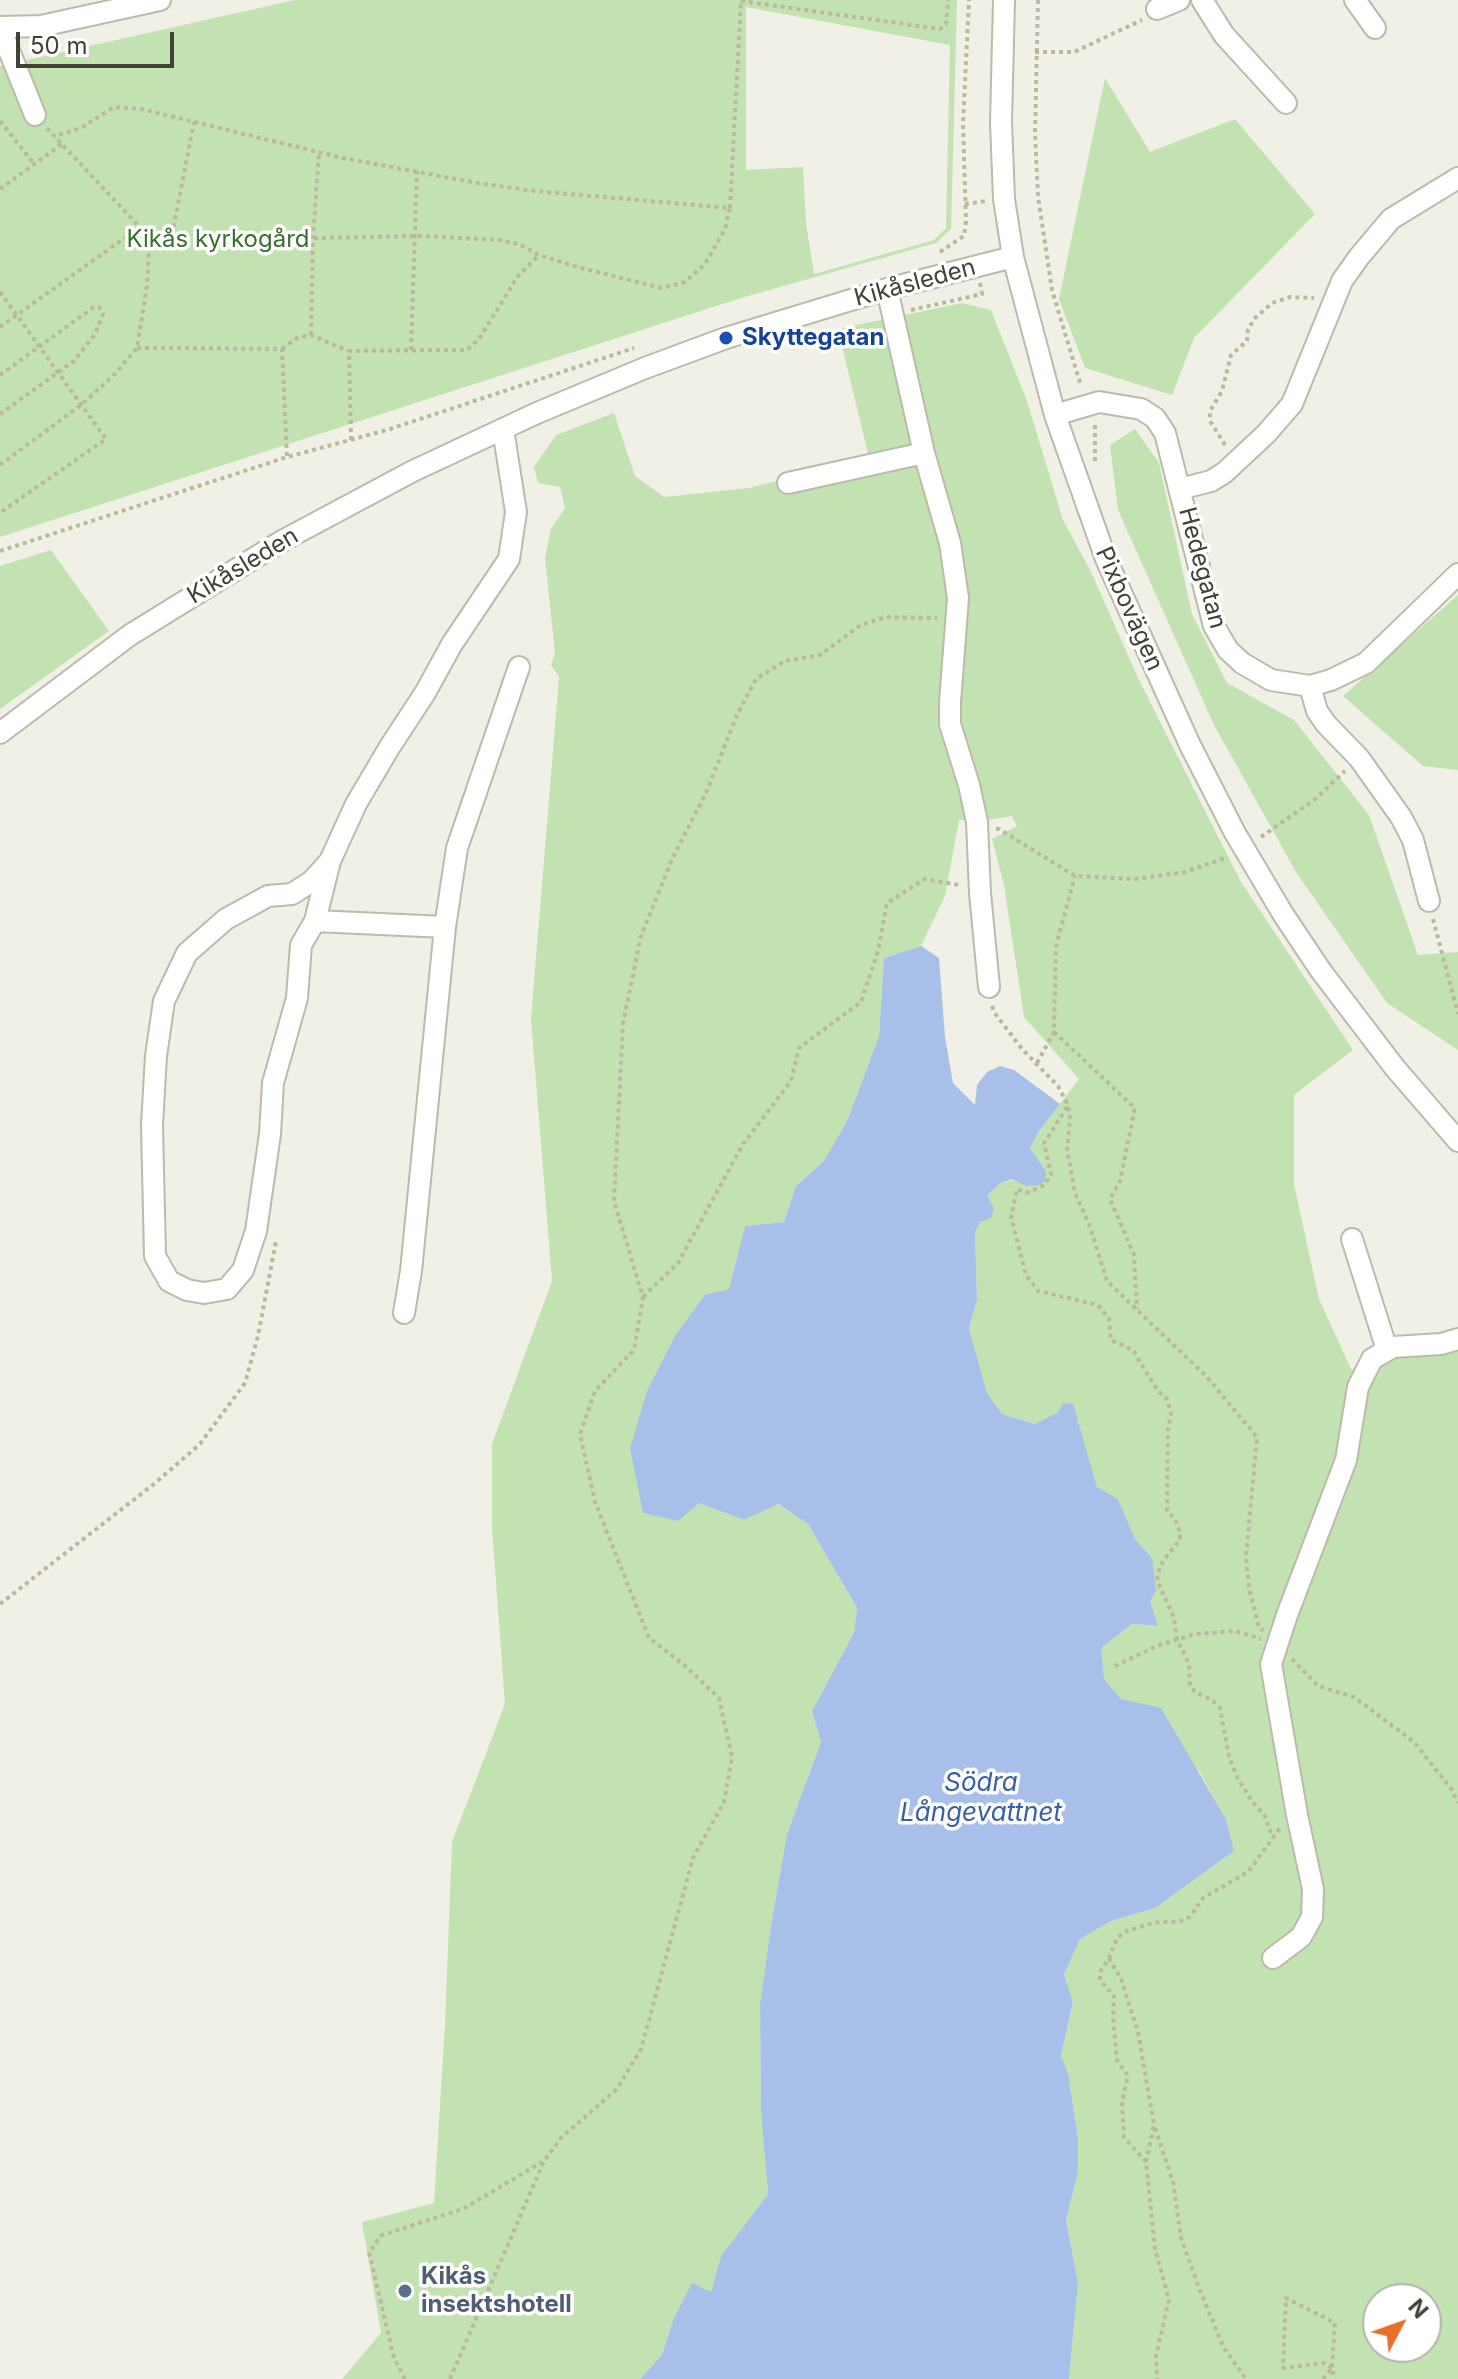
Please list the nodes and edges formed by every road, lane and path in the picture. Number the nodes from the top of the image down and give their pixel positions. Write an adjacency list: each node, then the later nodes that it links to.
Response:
1 (160, 0): 11 (street)
2 (741, 0): 3 (path); 25 (path)
3 (948, 0)
4 (969, 0): 32 (path)
5 (1004, 0): 33 (street, Pixbovägen)
6 (1038, 0): 13 (path)
7 (1179, 0): 10 (street)
8 (1202, 0): 14 (street)
9 (1355, 0): 12 (street)
10 (1157, 9): 13 (path)
11 (0, 27): 15 (street)
12 (1375, 28)
13 (1035, 52): 48 (path)
14 (1286, 103)
15 (35, 115): 18 (path)
16 (0, 121): 21 (path)
17 (194, 122): 18 (path); 20 (path); 28 (path)
18 (54, 136): 19 (path)
19 (62, 144): 21 (path); 26 (path)
20 (319, 152): 22 (path); 30 (path)
21 (35, 165): 24 (path)
22 (417, 171): 25 (path); 29 (path)
23 (1458, 178): 36 (street, Hedegatan)
24 (0, 189)
25 (730, 208): 31 (path)
26 (140, 227): 27 (path); 37 (path)
27 (150, 234): 28 (path); 41 (path)
28 (172, 235): 30 (path)
29 (415, 236): 30 (path); 31 (path); 44 (path)
30 (313, 238): 39 (path)
31 (539, 255): 44 (path)
32 (929, 256)
33 (1013, 257): 34 (street, Kikåsleden); 53 (street, Pixbovägen)
34 (887, 289): 54 (street, Kikåsleden); 56 (street)
35 (0, 292): 37 (path)
36 (1335, 298): 58 (street, Hedegatan); 58 (path)
37 (17, 315): 38 (path); 40 (path)
38 (0, 327)
39 (311, 335): 43 (path); 45 (path)
40 (40, 347): 46 (path); 46 (path); 47 (path)
41 (137, 348): 43 (path); 50 (path)
42 (634, 348): 55 (path)
43 (282, 349): 57 (path)
44 (411, 350): 45 (path)
45 (349, 351): 55 (path)
46 (58, 372): 50 (path); 52 (path)
47 (0, 375)
48 (1079, 380): 49 (path); 51 (path)
49 (1092, 382)
50 (81, 405): 59 (path); 63 (path)
51 (1088, 405): 53 (street, Hedegatan); 60 (path); 62 (street, Hedegatan)
52 (0, 414)
53 (1055, 415): 85 (street, Pixbovägen)
54 (503, 429): 69 (street, Kikåsleden); 74 (street)
55 (351, 440): 57 (path)
56 (924, 453): 61 (street); 66 (street)
57 (287, 457): 64 (path)
58 (1235, 461): 62 (street, Hedegatan)
59 (0, 465)
60 (1095, 468)
61 (788, 483)
62 (1180, 489): 68 (street, Hedegatan)
63 (0, 510)
64 (0, 551)
65 (1458, 574): 68 (street, Hedegatan)
66 (956, 621): 71 (street); 87 (path)
67 (519, 667): 79 (street)
68 (1310, 686): 70 (street)
69 (0, 733)
70 (1359, 758): 72 (path); 77 (street)
71 (978, 834): 75 (path); 76 (street)
72 (1263, 850)
73 (1225, 858): 75 (path)
74 (330, 861): 78 (street); 78 (street)
75 (1075, 876): 82 (path)
76 (980, 893): 80 (street); 87 (path)
77 (1429, 901): 81 (path)
78 (315, 921): 79 (street)
79 (445, 927): 89 (street)
80 (989, 987): 83 (path)
81 (1458, 1014)
82 (1054, 1032): 83 (path); 88 (path)
83 (1037, 1064): 84 (path)
84 (1068, 1105): 88 (path); 92 (path)
85 (1458, 1141)
86 (1352, 1239): 91 (street)
87 (643, 1297): 99 (path)
88 (1137, 1309): 93 (path)
89 (404, 1313)
90 (1458, 1339): 91 (street)
91 (1387, 1350): 93 (street)
92 (1177, 1639): 93 (path); 94 (path); 96 (path)
93 (1277, 1644): 95 (path); 97 (street)
94 (1115, 1666)
95 (1458, 1803)
96 (1109, 1958): 98 (path); 100 (path)
97 (1273, 1958)
98 (1154, 2125): 100 (path); 105 (path)
99 (544, 2161): 102 (path); 103 (path)
100 (1146, 2162): 104 (path)
101 (1332, 2368): 101 (path); 106 (path); 107 (path)
102 (405, 2379)
103 (450, 2379)
104 (1157, 2379)
105 (1246, 2379)
106 (1323, 2379)
107 (1334, 2379)

